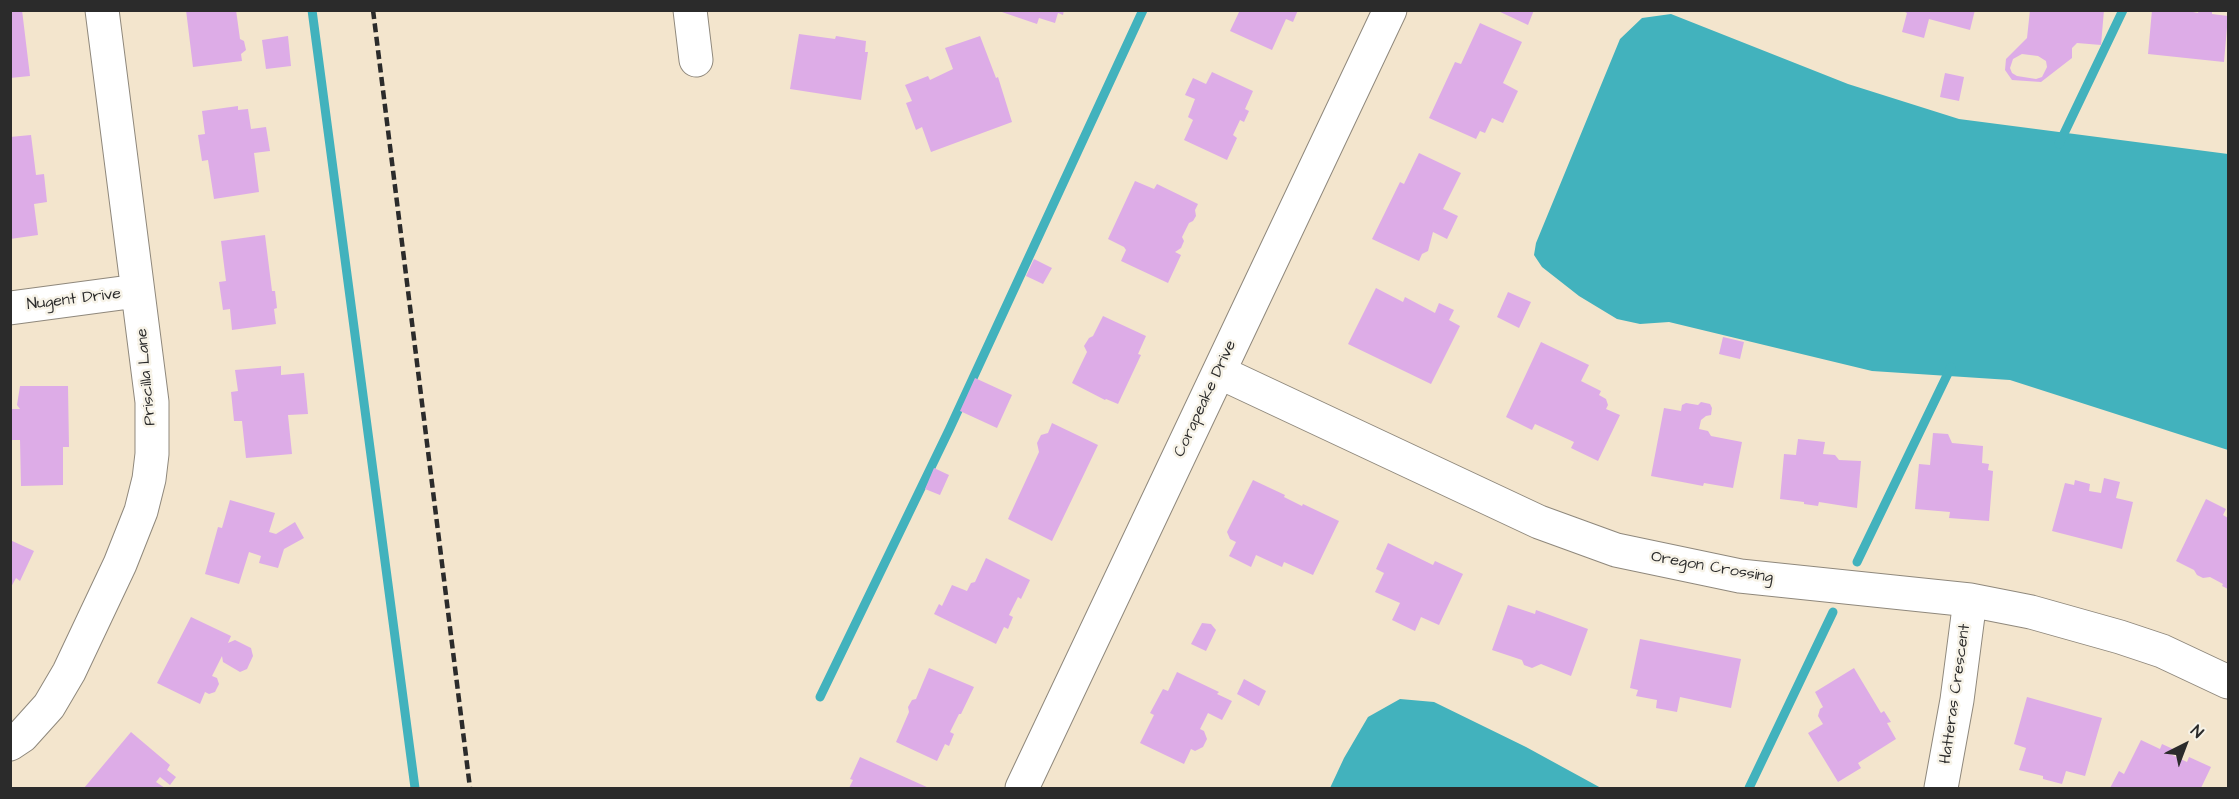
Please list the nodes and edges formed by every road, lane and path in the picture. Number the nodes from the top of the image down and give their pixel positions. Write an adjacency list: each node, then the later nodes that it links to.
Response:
1 (102, 10): 5 (street, Priscilla Lane)
2 (690, 10): 4 (street)
3 (1390, 10): 7 (street, Corapeake Drive)
4 (696, 60)
5 (137, 291): 6 (street, Nugent Drive); 10 (street, Priscilla Lane)
6 (10, 308)
7 (1219, 372): 8 (street, Oregon Crossing); 11 (street, Corapeake Drive)
8 (1970, 600): 9 (street, Oregon Crossing); 12 (street, Hatteras Crescent)
9 (2229, 682)
10 (10, 744)
11 (1022, 789)
12 (1941, 789)

